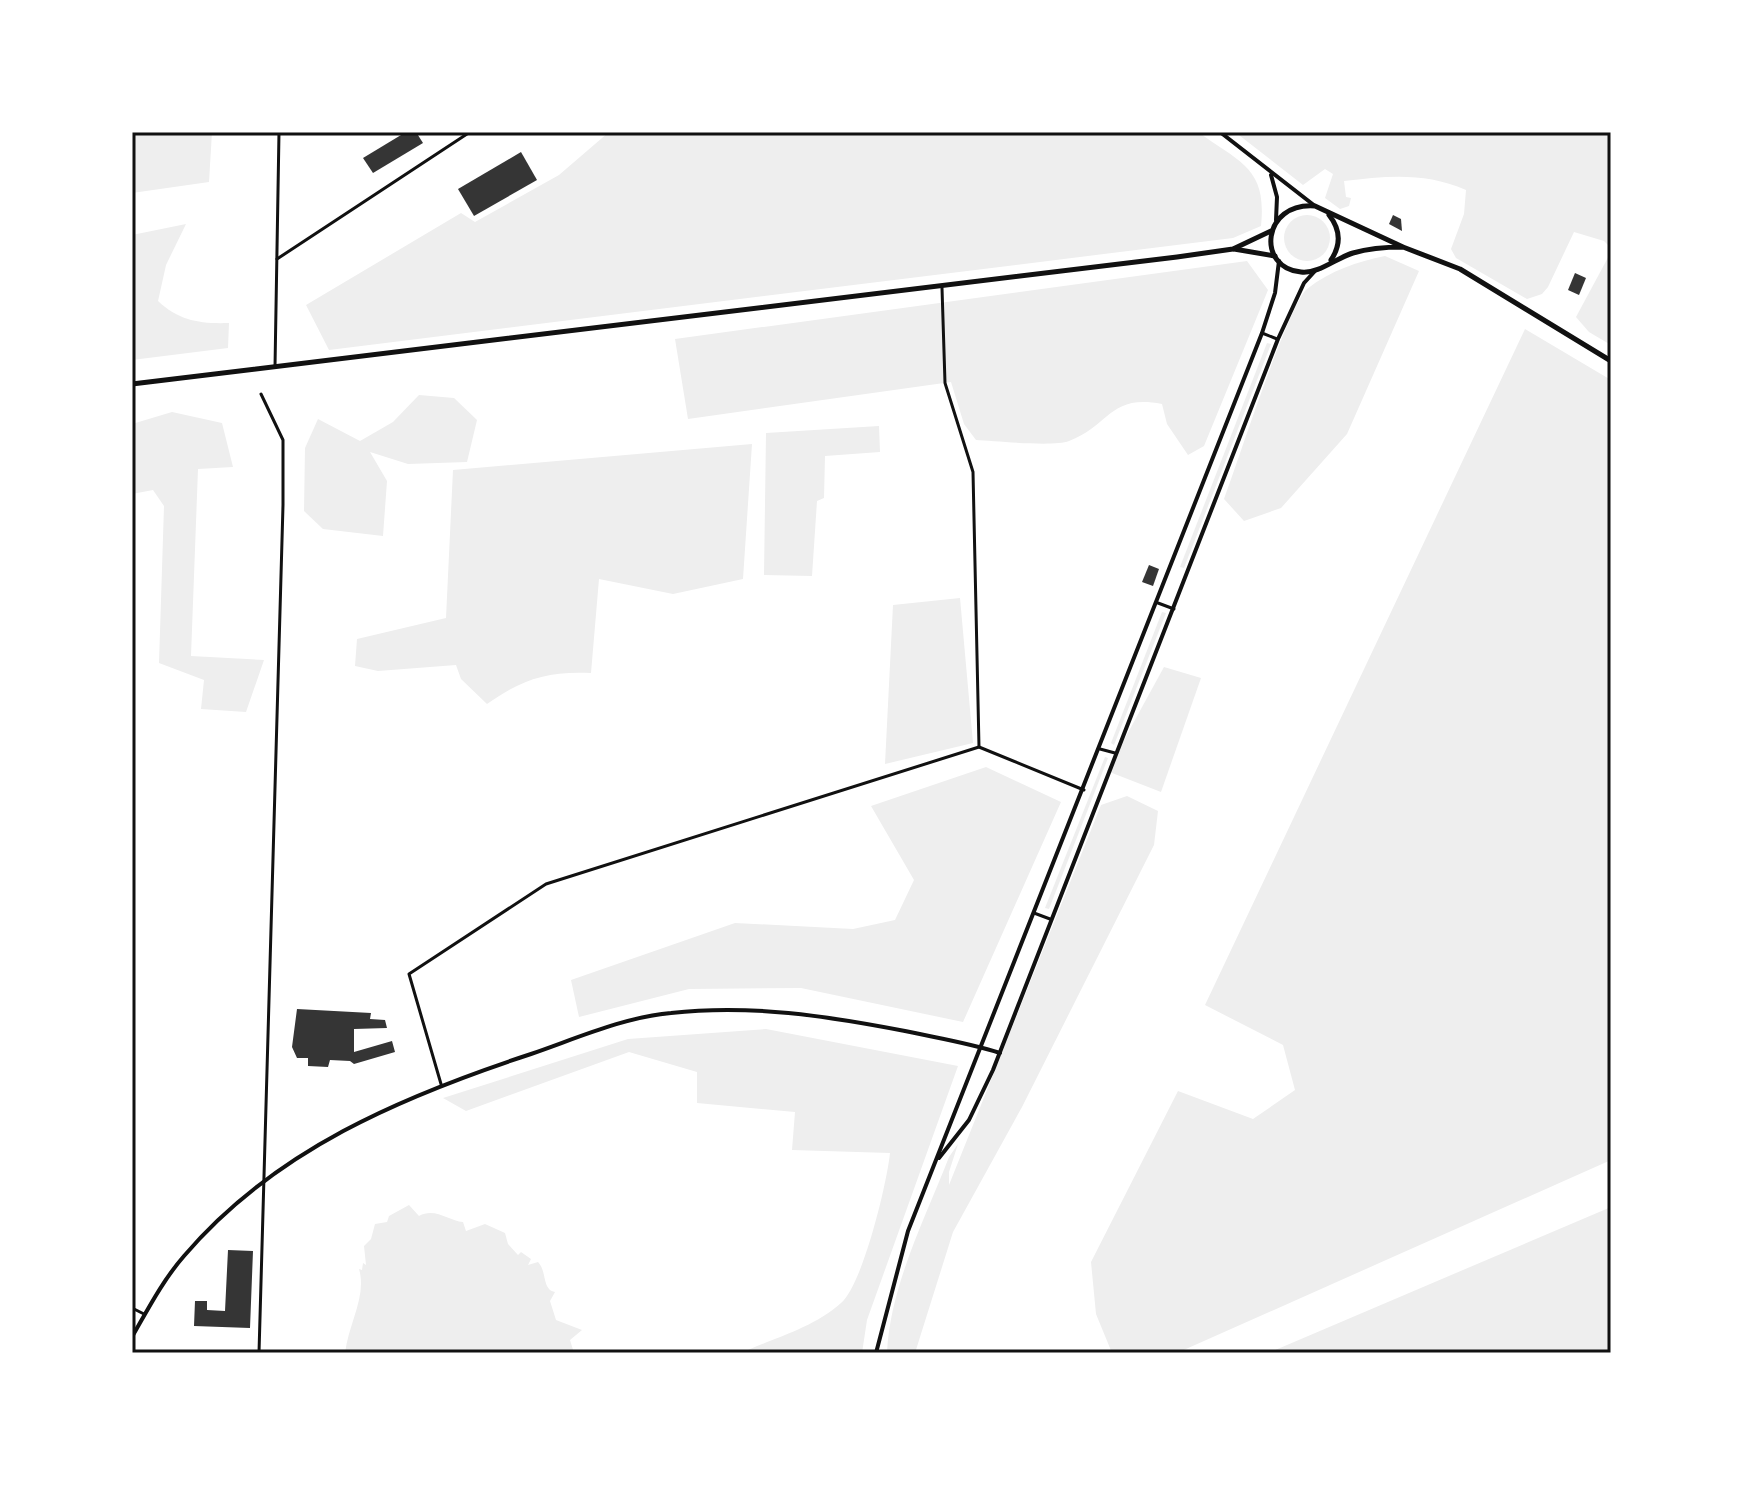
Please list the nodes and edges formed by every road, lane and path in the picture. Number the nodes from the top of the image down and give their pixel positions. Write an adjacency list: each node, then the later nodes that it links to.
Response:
1 (279, 132): 12 (street)
2 (470, 132): 12 (street)
3 (1220, 132): 4 (street)
4 (1270, 173): 5 (street); 7 (street)
5 (1315, 206): 6 (main road); 7 (main road)
6 (1326, 211): 9 (main road); 13 (main road)
7 (1276, 220): 8 (main road)
8 (1271, 231): 10 (main road); 11 (main road)
9 (1403, 247): 13 (main road); 18 (main road)
10 (1233, 249): 11 (main road); 15 (main road)
11 (1277, 258): 14 (main road); 16 (street)
12 (277, 259): 19 (street)
13 (1329, 263): 14 (main road)
14 (1315, 271): 17 (street)
15 (942, 286): 19 (main road); 24 (street)
16 (1262, 333): 17 (street); 22 (street)
17 (1278, 339): 23 (street)
18 (1611, 361)
19 (275, 367): 20 (main road)
20 (132, 384)
21 (261, 394): 34 (street)
22 (1158, 603): 23 (street); 25 (street)
23 (1174, 609): 26 (street)
24 (979, 747): 27 (street); 32 (street)
25 (1100, 749): 26 (street); 27 (street)
26 (1115, 753): 29 (street)
27 (1084, 790): 28 (street)
28 (1034, 913): 29 (street); 30 (street)
29 (1050, 919): 31 (street)
30 (979, 1046): 31 (street); 32 (street); 33 (street)
31 (1000, 1053): 33 (street)
32 (441, 1084): 34 (street)
33 (935, 1163): 39 (street)
34 (263, 1185): 36 (street); 38 (street)
35 (132, 1308): 36 (street)
36 (144, 1314): 37 (street)
37 (132, 1337)
38 (259, 1353)
39 (876, 1353)

